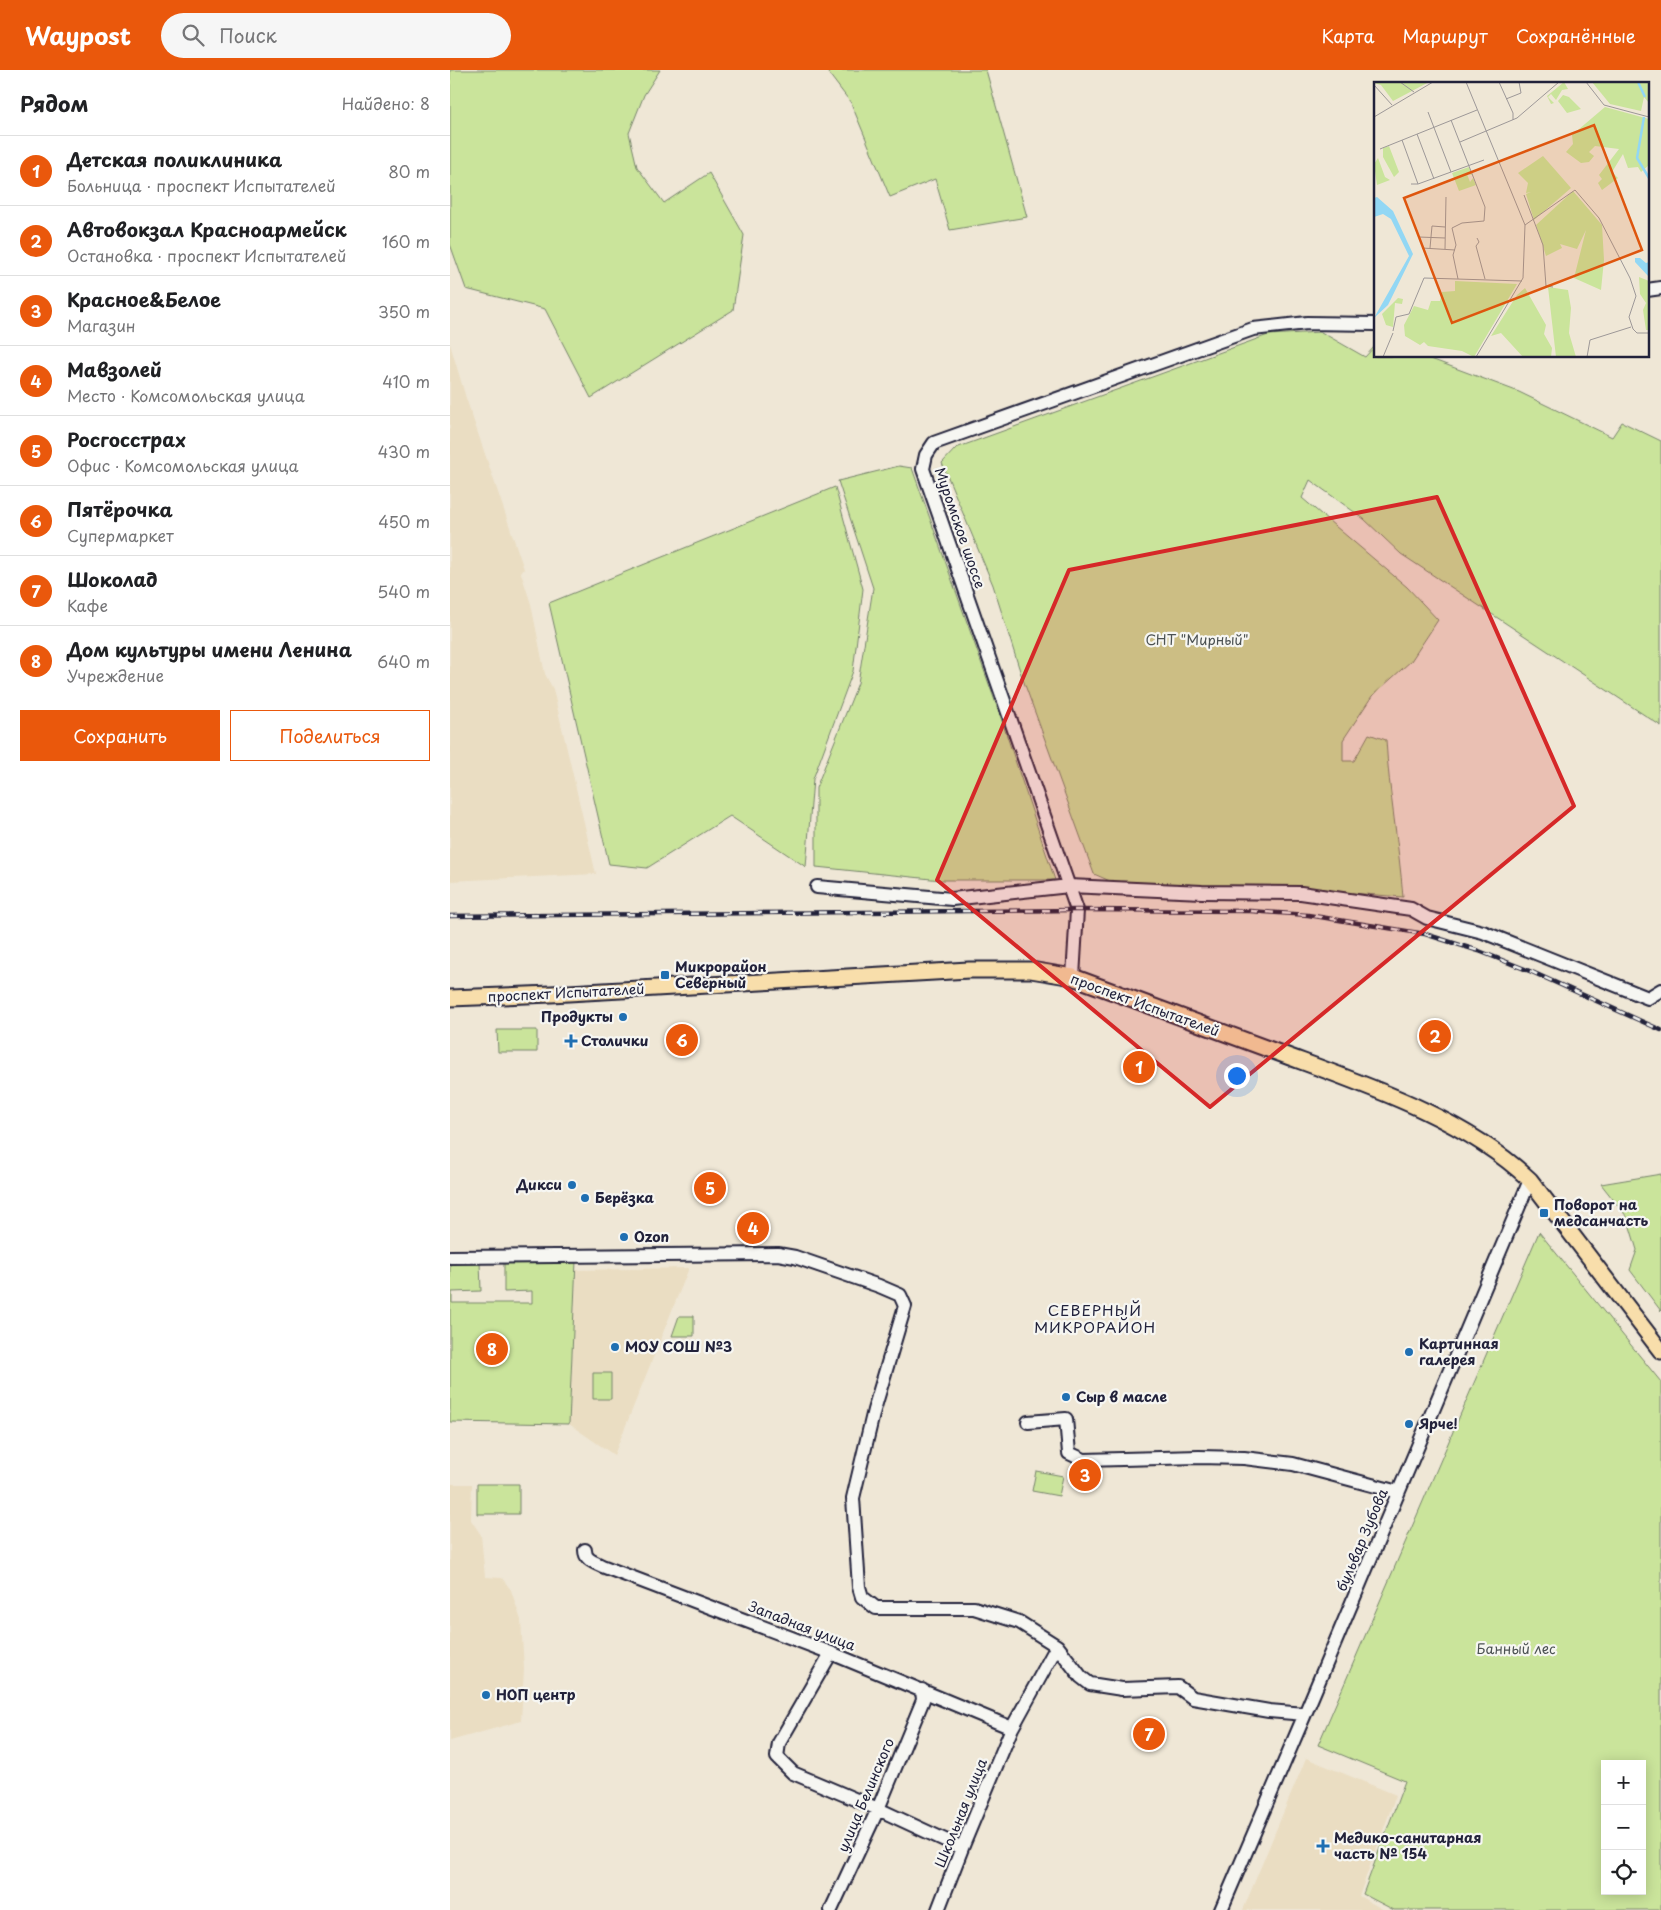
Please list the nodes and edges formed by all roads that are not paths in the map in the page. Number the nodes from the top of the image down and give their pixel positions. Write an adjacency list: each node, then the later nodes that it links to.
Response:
1 (1661, 288): 2 (street)
2 (1648, 290)
3 (1374, 324): 4 (street, Муромское шоссе)
4 (1069, 886): 5 (street); 6 (street, Муромское шоссе); 7 (street)
5 (817, 887)
6 (1073, 978): 8 (main road, проспект Испытателей); 9 (main road, проспект Испытателей)
7 (1661, 990)
8 (450, 998)
9 (1530, 1180): 11 (main road, проспект Испытателей); 13 (street, бульвар Зубова)
10 (450, 1257): 15 (street)
11 (1661, 1351)
12 (1028, 1422): 13 (street)
13 (1398, 1492): 18 (street, бульвар Зубова)
14 (585, 1550): 16 (street, Западная улица)
15 (1056, 1646): 18 (street); 19 (street, Школьная улица)
16 (831, 1653): 17 (street, Западная улица); 20 (street)
17 (922, 1690): 19 (street, Западная улица); 20 (street, улица Белинского)
18 (1306, 1714): 24 (street, бульвар Зубова)
19 (1012, 1728): 21 (street, Школьная улица)
20 (878, 1809): 21 (street); 22 (street, улица Белинского)
21 (962, 1848): 23 (street, Школьная улица)
22 (831, 1910)
23 (938, 1910)
24 (1221, 1910)

